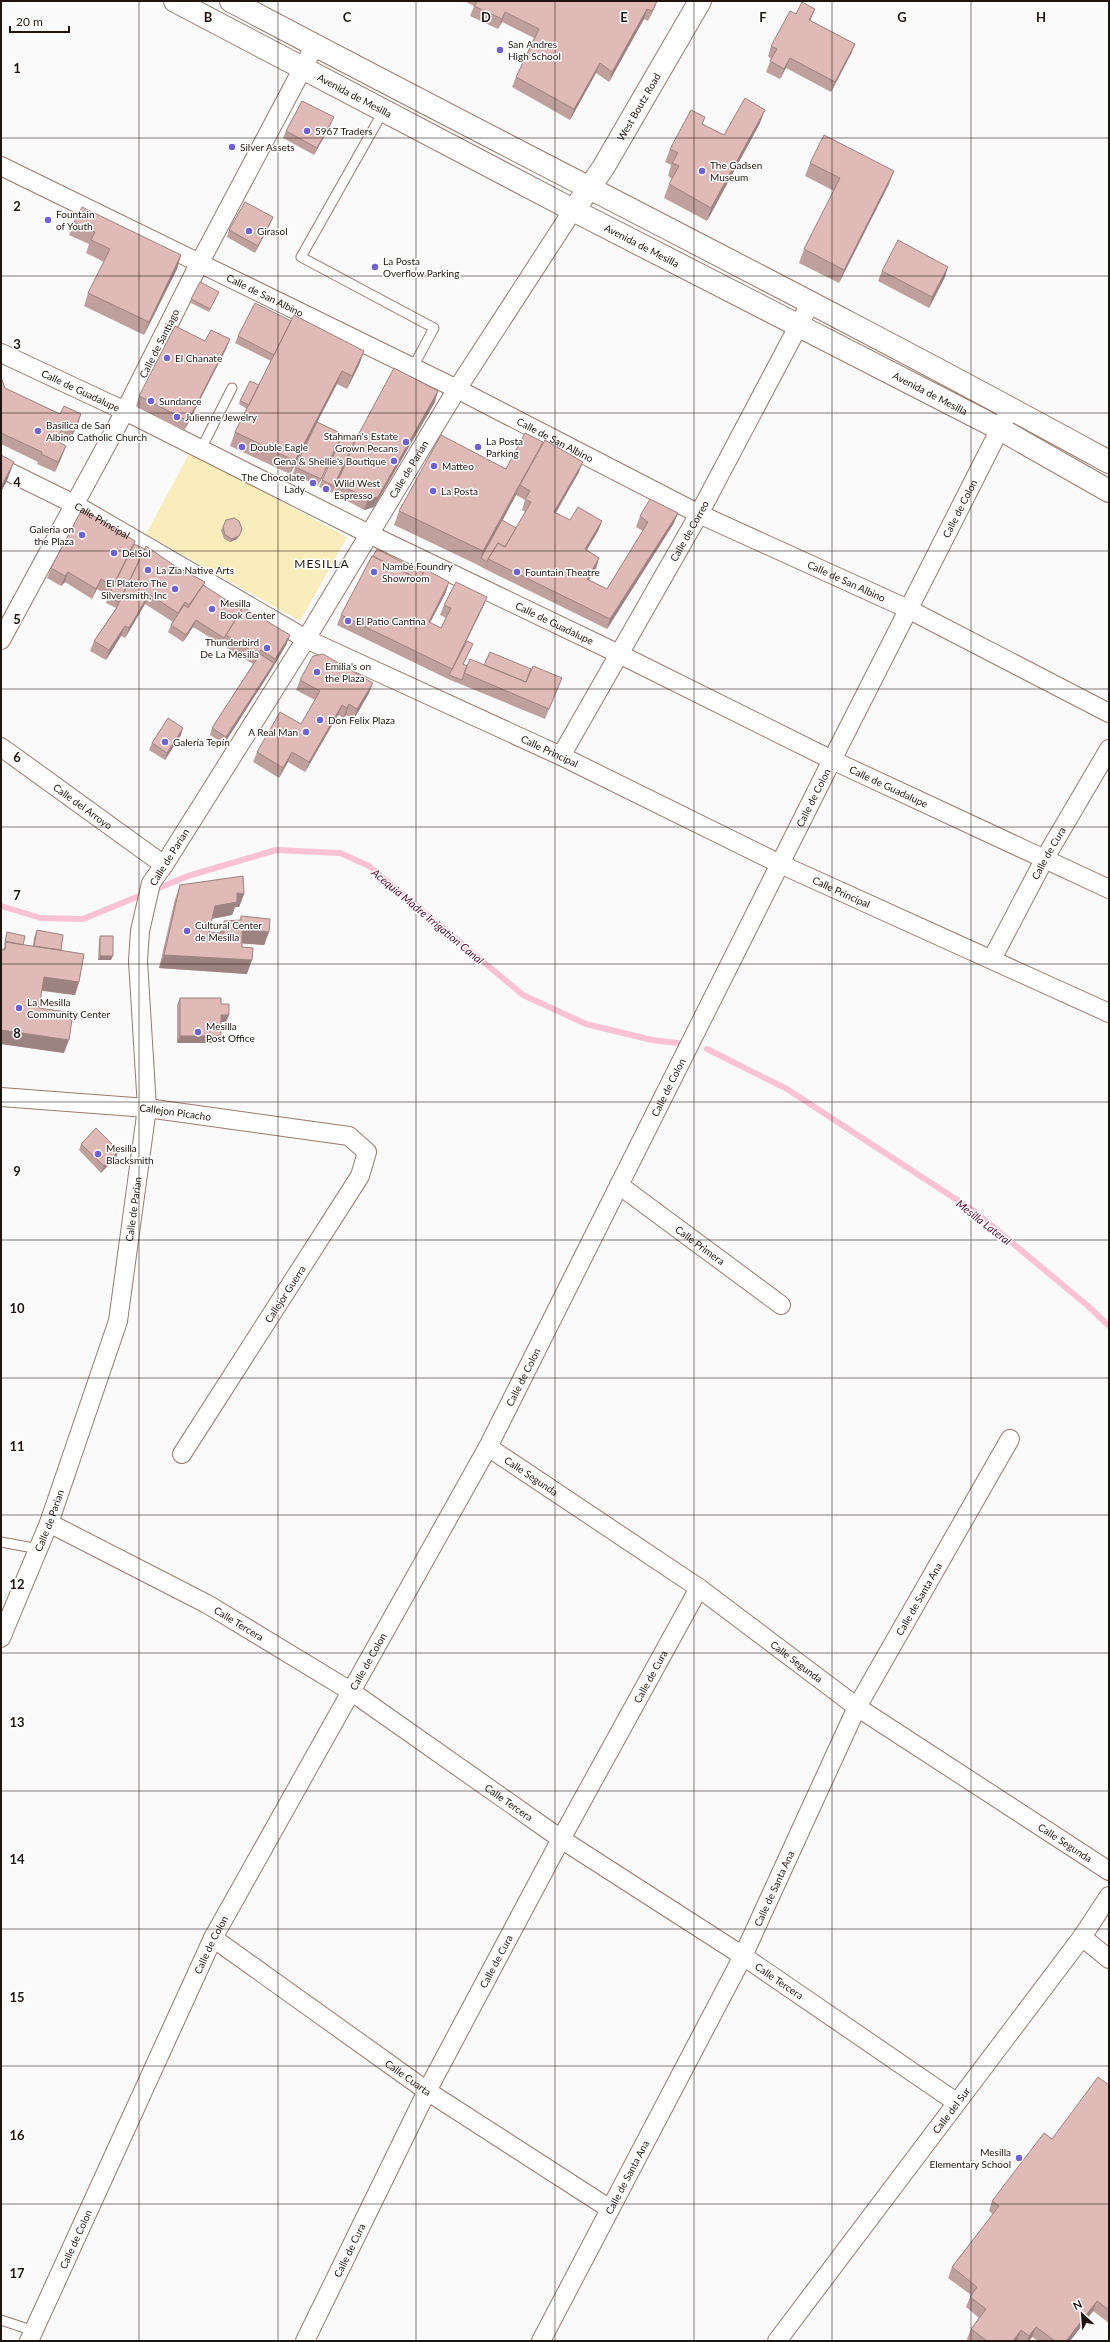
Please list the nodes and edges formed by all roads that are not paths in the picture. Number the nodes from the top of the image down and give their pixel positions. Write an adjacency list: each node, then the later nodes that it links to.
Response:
1 (175, 1): 5 (main road, Avenida de Mesilla)
2 (231, 1): 4 (main road)
3 (700, 1): 8 (main road, West Boutz Road)
4 (315, 45): 5 (street, Calle de Santiago); 8 (main road)
5 (302, 67): 6 (main road, Avenida de Mesilla); 10 (street, Calle de Santiago)
6 (384, 110): 9 (main road, Avenida de Mesilla); 14 (lane)
7 (1, 166): 10 (street, Calle de San Albino)
8 (588, 189): 9 (main road, West Boutz Road); 11 (main road)
9 (573, 210): 12 (main road, Avenida de Mesilla); 16 (street, Calle de Parian)
10 (199, 264): 14 (street, Calle de San Albino); 18 (street, Calle de Santiago)
11 (811, 302): 12 (street, Calle de Correo); 17 (main road)
12 (799, 325): 19 (main road, Avenida de Mesilla); 25 (street, Calle de Correo)
13 (1, 353): 18 (street, Calle de Guadalupe)
14 (413, 367): 16 (street, Calle de San Albino)
15 (232, 388): 20 (lane)
16 (457, 389): 25 (street, Calle de San Albino); 26 (street, Calle de Parian)
17 (1011, 408): 19 (street, Calle de Colon); 21 (main road)
18 (125, 411): 20 (street, Calle de Guadalupe); 24 (street, Calle de Santiago)
19 (1000, 430): 23 (main road, Avenida de Mesilla); 27 (street, Calle de Colon)
20 (201, 449): 26 (street, Calle de Guadalupe)
21 (1109, 462)
22 (1, 468): 24 (street, Calle Principal)
23 (1109, 491)
24 (74, 504): 28 (street, Calle de Santiago); 29 (street, Calle Principal)
25 (699, 514): 27 (street, Calle de San Albino); 30 (street, Calle de Correo)
26 (369, 534): 29 (street, Calle de Parian); 30 (street, Calle de Guadalupe)
27 (908, 609): 31 (street, Calle de San Albino); 35 (street, Calle de Colon)
28 (1, 640)
29 (306, 640): 34 (street, Calle Principal); 38 (street, Calle de Parian)
30 (618, 654): 34 (street, Calle de Correo); 35 (street, Calle de Guadalupe)
31 (1109, 713)
32 (1, 747): 38 (street, Calle del Arroyo)
33 (1109, 749): 36 (street, Calle de Cura)
34 (562, 756): 37 (street, Calle Principal)
35 (832, 760): 36 (street, Calle de Guadalupe); 37 (street, Calle de Colon)
36 (1045, 858): 39 (street, Calle de Guadalupe); 40 (street, Calle de Cura)
37 (780, 864): 40 (street, Calle Principal); 45 (street, Calle de Colon)
38 (164, 865): 43 (street, Calle de Parian)
39 (1109, 889)
40 (992, 959): 41 (street, Calle Principal)
41 (1109, 1013)
42 (1, 1096): 43 (street, Callejon Picacho)
43 (147, 1108): 44 (street, Callejon Picacho); 50 (street, Calle de Parian)
44 (349, 1136): 49 (street, Callejor Guerra)
45 (619, 1185): 46 (street, Calle Primera); 48 (street, Calle de Colon)
46 (781, 1305)
47 (1010, 1439): 56 (street, Calle de Santa Ana)
48 (488, 1447): 53 (street, Calle Segunda); 55 (street, Calle de Colon)
49 (182, 1454)
50 (50, 1523): 52 (street, Calle de Parian); 55 (street, Calle Tercera)
51 (1, 1542): 52 (lane)
52 (38, 1549): 54 (street, Calle de Parian)
53 (700, 1588): 56 (street, Calle Segunda); 57 (street, Calle de Cura)
54 (1, 1638)
55 (352, 1692): 57 (street, Calle Tercera); 61 (street, Calle de Colon)
56 (857, 1707): 58 (street, Calle Segunda); 62 (street, Calle de Santa Ana)
57 (561, 1839): 62 (street, Calle Tercera); 64 (street, Calle de Cura)
58 (1109, 1871)
59 (1109, 1896): 60 (street, Calle del Sur)
60 (1082, 1937): 63 (street); 65 (street, Calle del Sur)
61 (213, 1938): 64 (street, Calle Cuarta); 68 (street, Calle de Colon)
62 (744, 1956): 65 (street, Calle Tercera); 66 (street, Calle de Santa Ana)
63 (1109, 1959)
64 (427, 2091): 66 (street, Calle Cuarta); 69 (street, Calle de Cura)
65 (956, 2102): 71 (street, Calle del Sur)
66 (610, 2209): 70 (street, Calle de Santa Ana)
67 (1, 2320): 68 (lane)
68 (32, 2336)
69 (304, 2341)
70 (541, 2341)
71 (777, 2341)

